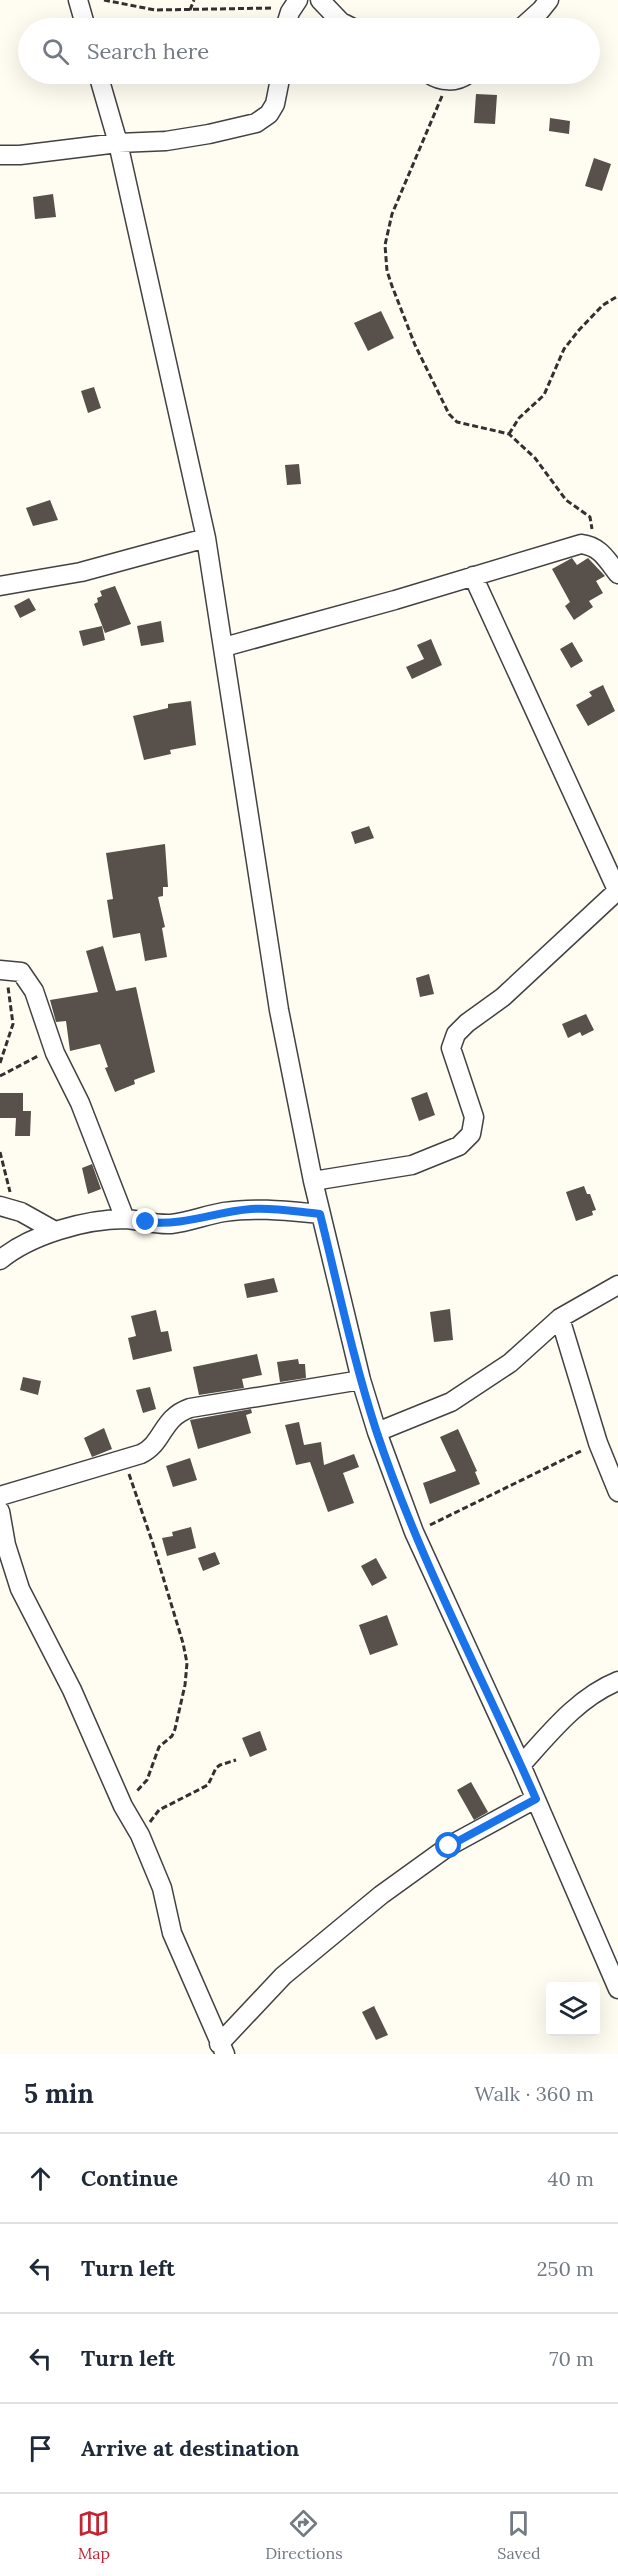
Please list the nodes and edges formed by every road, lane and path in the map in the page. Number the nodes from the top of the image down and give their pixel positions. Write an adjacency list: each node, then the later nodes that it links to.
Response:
1 (78, 0): 8 (street)
2 (104, 0): 7 (path)
3 (194, 0): 7 (path)
4 (320, 0): 9 (street)
5 (549, 0): 10 (street)
6 (296, 9): 7 (path)
7 (190, 10)
8 (83, 18)
9 (337, 18)
10 (532, 18)
11 (101, 84): 14 (street)
12 (279, 84): 14 (street)
13 (447, 84): 17 (path)
14 (118, 143): 15 (street); 18 (street)
15 (0, 155)
16 (618, 296): 17 (path)
17 (509, 434): 19 (path)
18 (206, 538): 22 (street); 23 (street)
19 (600, 550): 20 (street); 21 (street)
20 (618, 574)
21 (473, 576): 23 (street); 24 (street)
22 (0, 586)
23 (224, 647): 30 (street)
24 (618, 892): 30 (street)
25 (1, 969): 26 (street); 27 (path)
26 (54, 1051): 28 (path); 33 (street)
27 (0, 1063)
28 (0, 1076)
29 (0, 1152): 31 (path)
30 (313, 1181): 32 (street)
31 (6, 1207): 34 (street)
32 (320, 1214): 33 (street); 38 (street)
33 (125, 1219): 34 (street)
34 (55, 1231): 35 (street)
35 (0, 1260)
36 (618, 1285): 37 (street)
37 (560, 1318): 39 (street); 40 (street)
38 (361, 1380): 39 (street); 41 (street)
39 (376, 1431): 45 (street)
40 (598, 1443): 42 (street); 45 (path)
41 (124, 1458): 43 (street); 50 (path)
42 (618, 1492)
43 (0, 1496)
44 (0, 1511): 50 (street)
45 (414, 1532): 48 (street)
46 (618, 1681): 48 (street)
47 (236, 1760): 51 (path)
48 (521, 1765): 49 (street)
49 (536, 1799): 52 (street); 53 (street)
50 (123, 1806): 51 (street)
51 (140, 1835): 53 (street)
52 (618, 1989)
53 (222, 2049)

